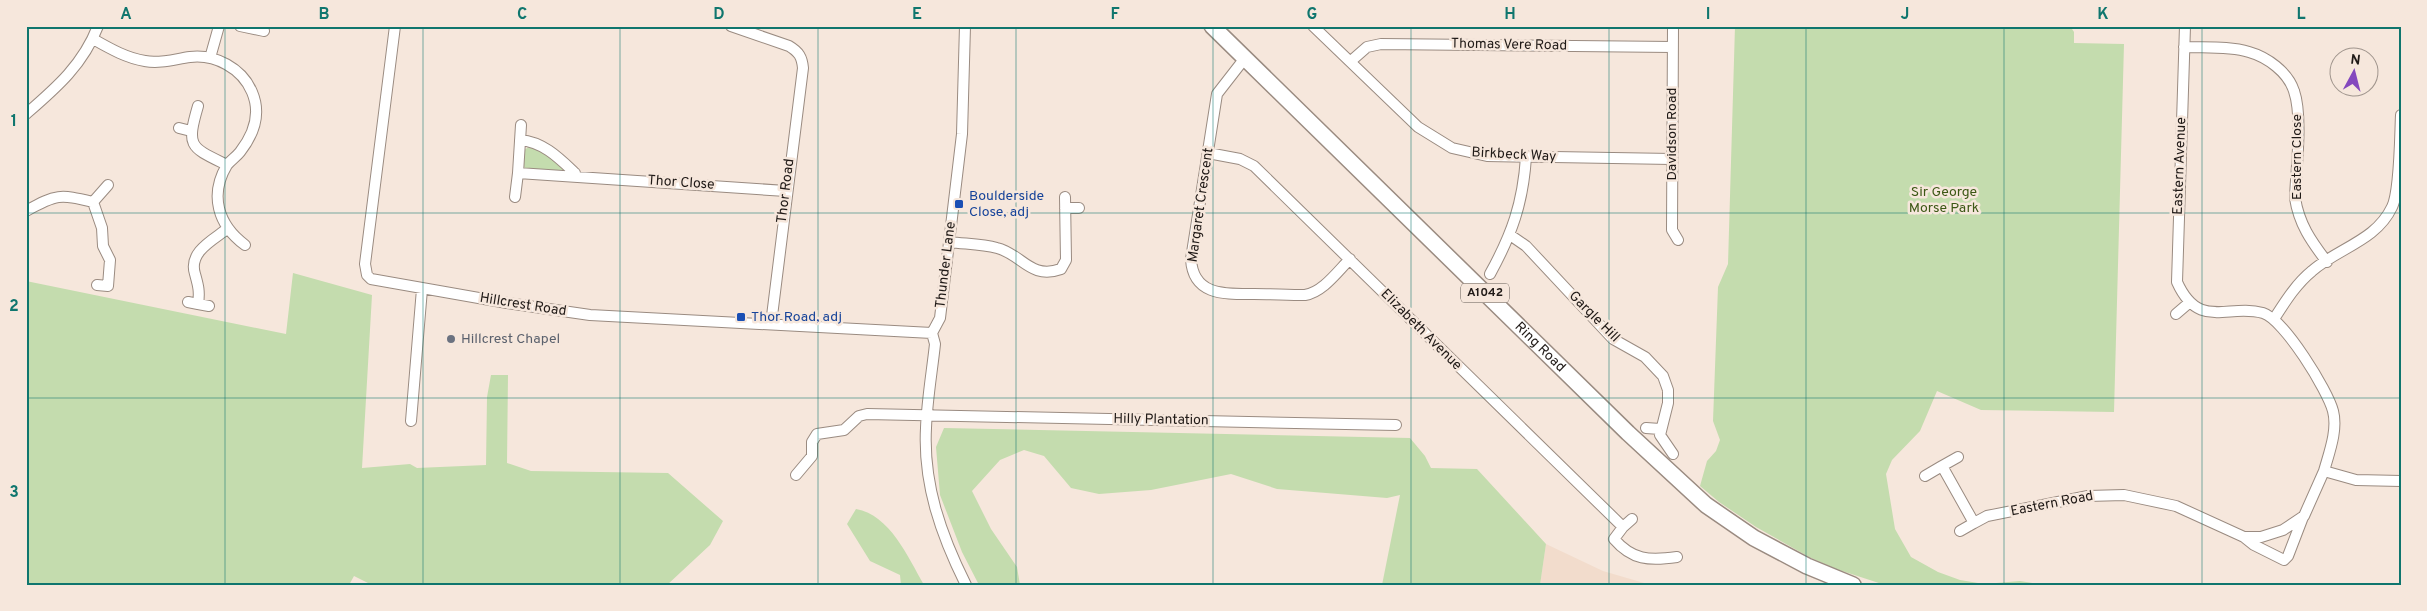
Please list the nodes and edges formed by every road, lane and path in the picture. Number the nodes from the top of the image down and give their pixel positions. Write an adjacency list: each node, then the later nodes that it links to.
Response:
1 (98, 26): 12 (street)
2 (219, 26): 15 (street)
3 (240, 26): 11 (street)
4 (395, 26): 48 (street, Hillcrest Road)
5 (731, 26): 32 (street, Thor Road)
6 (965, 26): 42 (street, Thunder Lane)
7 (1212, 26): 16 (highway, Ring Road / A1042)
8 (1313, 26): 17 (street, Birkbeck Way)
9 (1673, 26): 13 (street, Davidson Road)
10 (2185, 26): 14 (street, Eastern Avenue)
11 (264, 31)
12 (92, 39): 15 (street); 19 (street)
13 (1673, 47): 17 (street, Thomas Vere Road); 27 (street, Davidson Road)
14 (2184, 47): 45 (street, Eastern Close); 50 (street, Eastern Avenue)
15 (210, 58): 28 (street)
16 (1245, 58): 25 (street, Margaret Crescent); 75 (highway, Ring Road / A1042)
17 (1351, 61): 26 (street, Birkbeck Way)
18 (198, 106): 23 (street)
19 (26, 114)
20 (2401, 115): 45 (street)
21 (520, 125): 24 (street)
22 (179, 128): 23 (street)
23 (191, 131): 28 (street)
24 (520, 140): 29 (street); 30 (street)
25 (1208, 153): 44 (street, Elizabeth Avenue); 44 (street, Margaret Crescent)
26 (1526, 157): 27 (street, Birkbeck Way); 40 (street)
27 (1672, 160): 41 (street, Davidson Road)
28 (227, 165): 39 (street)
29 (518, 173): 30 (street, Thor Close); 33 (street)
30 (575, 177): 32 (street, Thor Close)
31 (108, 186): 35 (street)
32 (786, 191): 53 (street, Thor Road)
33 (515, 197)
34 (1065, 197): 36 (street)
35 (92, 202): 38 (street); 47 (street)
36 (1065, 208): 37 (street); 42 (street)
37 (1079, 208)
38 (26, 211)
39 (227, 229): 43 (street); 49 (street)
40 (1510, 235): 46 (street); 59 (street, Gargle Hill)
41 (1678, 240)
42 (950, 242): 54 (street, Thunder Lane)
43 (244, 245)
44 (1350, 259): 70 (street, Elizabeth Avenue)
45 (2326, 262): 52 (street)
46 (1490, 274)
47 (97, 285)
48 (422, 288): 53 (street, Hillcrest Road); 56 (street)
49 (188, 302)
50 (2190, 302): 51 (street); 52 (street)
51 (2176, 314)
52 (2274, 319): 64 (street)
53 (771, 324): 54 (street, Hillcrest Road)
54 (932, 332): 55 (street, Thunder Lane)
55 (927, 415): 57 (street, Hilly Plantation); 63 (street, Hilly Plantation); 74 (street, Thunder Lane)
56 (411, 421)
57 (1396, 425)
58 (1646, 428): 59 (street)
59 (1660, 429): 60 (street)
60 (1673, 454)
61 (1958, 457): 62 (street)
62 (1942, 466): 65 (street); 69 (street)
63 (798, 469)
64 (2324, 471): 66 (street); 67 (street, Eastern Road)
65 (1925, 476)
66 (2401, 481)
67 (2304, 516): 72 (street); 72 (street, Eastern Road)
68 (1632, 519): 70 (street)
69 (1974, 523): 71 (street, Eastern Road); 72 (street, Eastern Road)
70 (1623, 527): 73 (street)
71 (1960, 531)
72 (2244, 537)
73 (1677, 557)
74 (966, 585)
75 (1854, 585)

